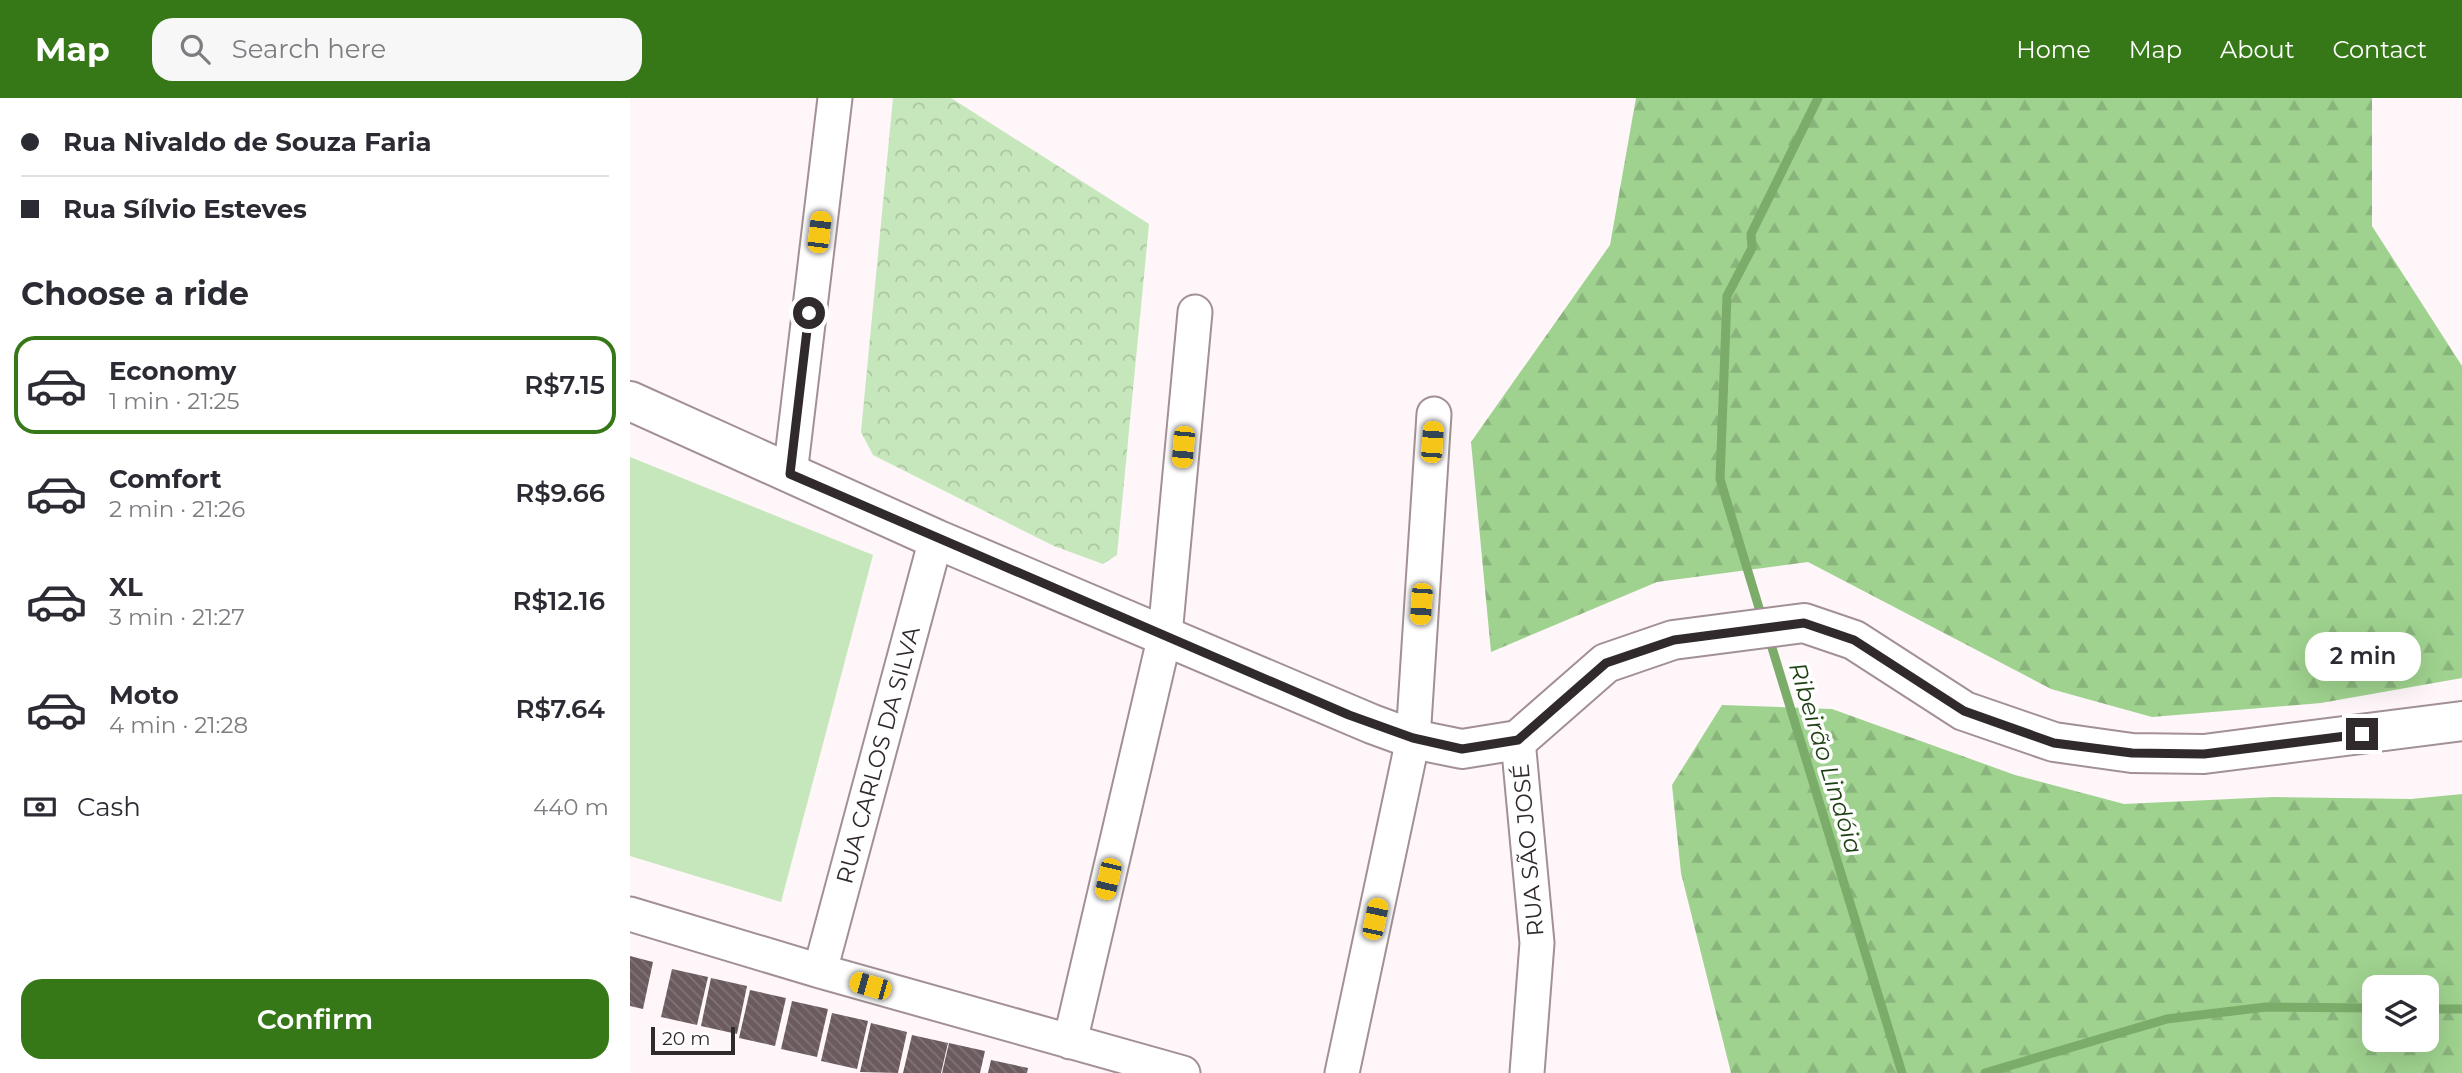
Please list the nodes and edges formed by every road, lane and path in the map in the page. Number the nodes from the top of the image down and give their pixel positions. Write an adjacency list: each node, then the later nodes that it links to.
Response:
1 (835, 98): 5 (street)
2 (1195, 312): 7 (street)
3 (630, 401): 5 (street)
4 (1434, 414): 9 (street)
5 (790, 474): 6 (street)
6 (936, 539): 7 (street); 12 (street, RUA CARLOS DA SILVA)
7 (1165, 635): 9 (street); 13 (street)
8 (2462, 721): 10 (street, RUA SÃO JOSÉ)
9 (1413, 738): 10 (street); 15 (street)
10 (1518, 740): 16 (street, RUA SÃO JOSÉ)
11 (630, 914): 12 (street)
12 (820, 971): 13 (street)
13 (1070, 1042): 14 (street)
14 (1183, 1073)
15 (1342, 1073)
16 (1527, 1073)

